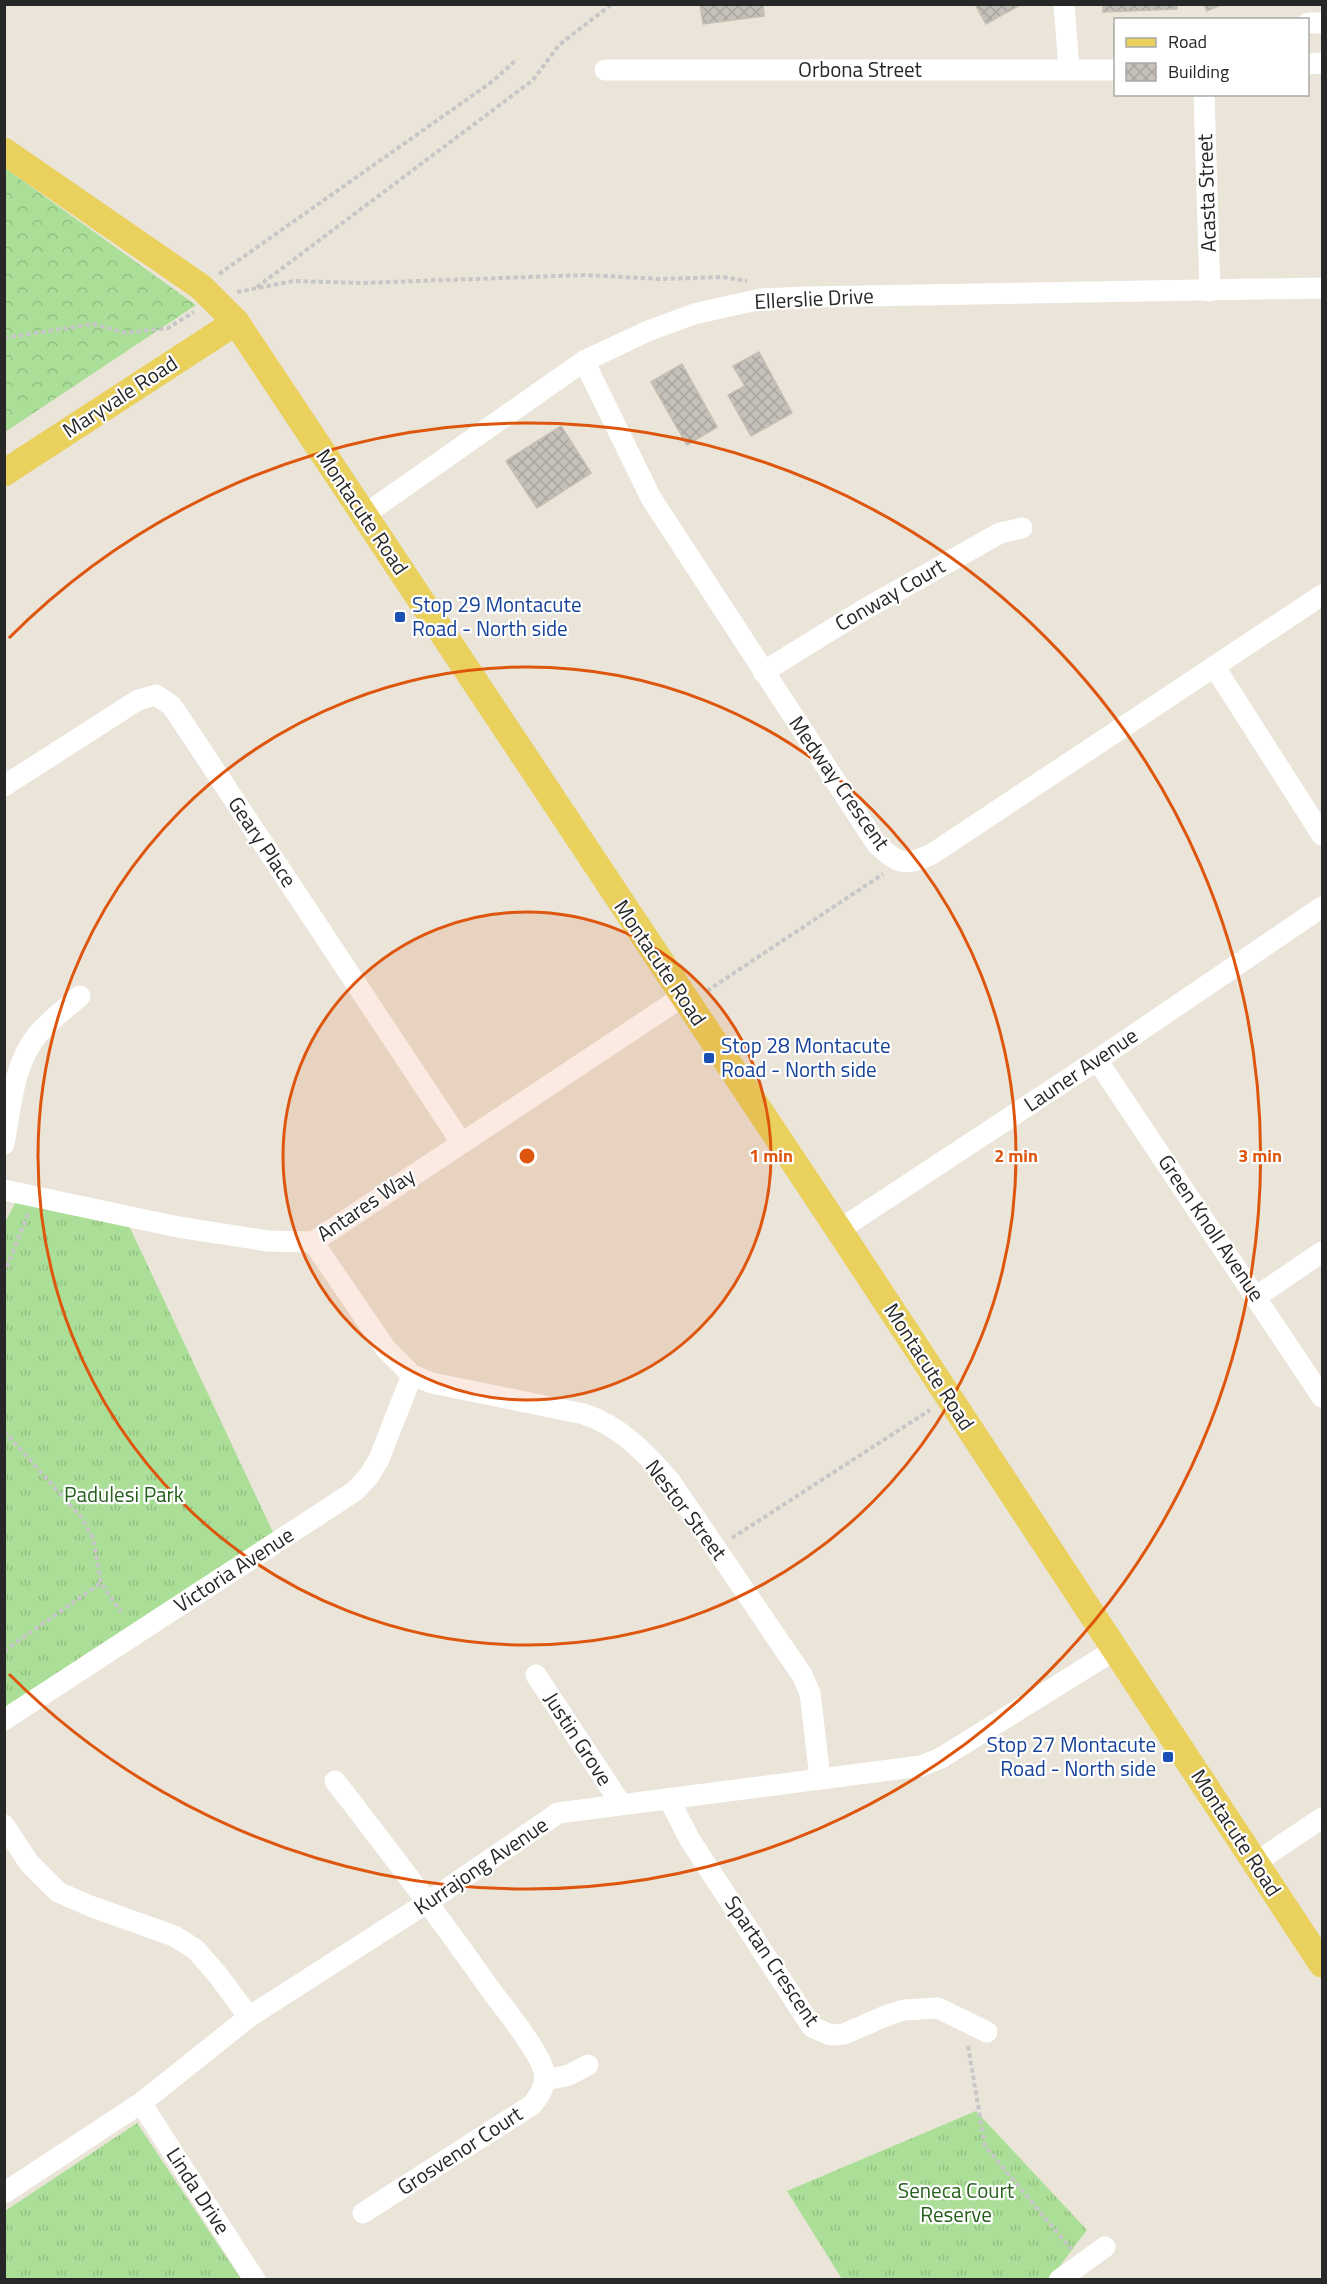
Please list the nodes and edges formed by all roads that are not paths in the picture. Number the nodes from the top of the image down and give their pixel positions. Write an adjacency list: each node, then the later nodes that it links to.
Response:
1 (1064, 4): 2 (street)
2 (1069, 69): 3 (street, Orbona Street); 4 (street, Orbona Street)
3 (605, 70)
4 (1114, 70)
5 (1204, 96): 8 (street, Acasta Street)
6 (4, 151): 9 (main road, Montacute Road)
7 (1323, 288): 8 (street, Ellerslie Drive)
8 (1210, 291): 10 (street, Ellerslie Drive)
9 (236, 322): 11 (main road, Maryvale Road); 12 (main road, Montacute Road)
10 (584, 361): 12 (street, Ellerslie Drive); 16 (street, Medway Crescent)
11 (4, 473)
12 (364, 515): 21 (main road, Montacute Road)
13 (1022, 528): 16 (street, Conway Court)
14 (1323, 595): 15 (street, Medway Crescent)
15 (1214, 666): 16 (street, Medway Crescent); 18 (street)
16 (763, 672)
17 (4, 786): 23 (street, Geary Place)
18 (1323, 835)
19 (1323, 907): 22 (street, Launer Avenue)
20 (80, 996): 24 (street)
21 (685, 1000): 23 (street, Antares Way); 26 (main road, Montacute Road)
22 (1097, 1060): 26 (street, Launer Avenue); 29 (street, Green Knoll Avenue)
23 (461, 1142): 27 (street, Antares Way)
24 (4, 1144)
25 (4, 1190): 27 (street, Antares Way)
26 (839, 1230): 32 (main road, Montacute Road)
27 (313, 1242): 30 (street, Nestor Street)
28 (1323, 1252): 29 (street)
29 (1257, 1296): 31 (street, Green Knoll Avenue)
30 (412, 1376): 34 (street, Victoria Avenue); 35 (street, Nestor Street)
31 (1323, 1397)
32 (1116, 1649): 35 (street, Kurrajong Avenue); 41 (main road, Montacute Road)
33 (536, 1674): 38 (street, Justin Grove)
34 (4, 1720)
35 (820, 1778): 37 (street, Kurrajong Avenue)
36 (335, 1781): 42 (street)
37 (669, 1799): 38 (street, Kurrajong Avenue); 45 (street, Spartan Crescent)
38 (621, 1804): 42 (street, Kurrajong Avenue)
39 (1323, 1818): 41 (street)
40 (4, 1825): 44 (street)
41 (1255, 1863): 43 (main road, Montacute Road)
42 (428, 1902): 44 (street, Kurrajong Avenue); 47 (street)
43 (1323, 1964)
44 (249, 2017): 48 (street, Kurrajong Avenue)
45 (987, 2032)
46 (588, 2065): 47 (street)
47 (546, 2080): 50 (street, Grosvenor Court)
48 (141, 2103): 49 (street, Kurrajong Avenue); 52 (street, Linda Drive)
49 (4, 2193)
50 (363, 2213)
51 (1105, 2247): 53 (street)
52 (255, 2280)
53 (1059, 2280)

